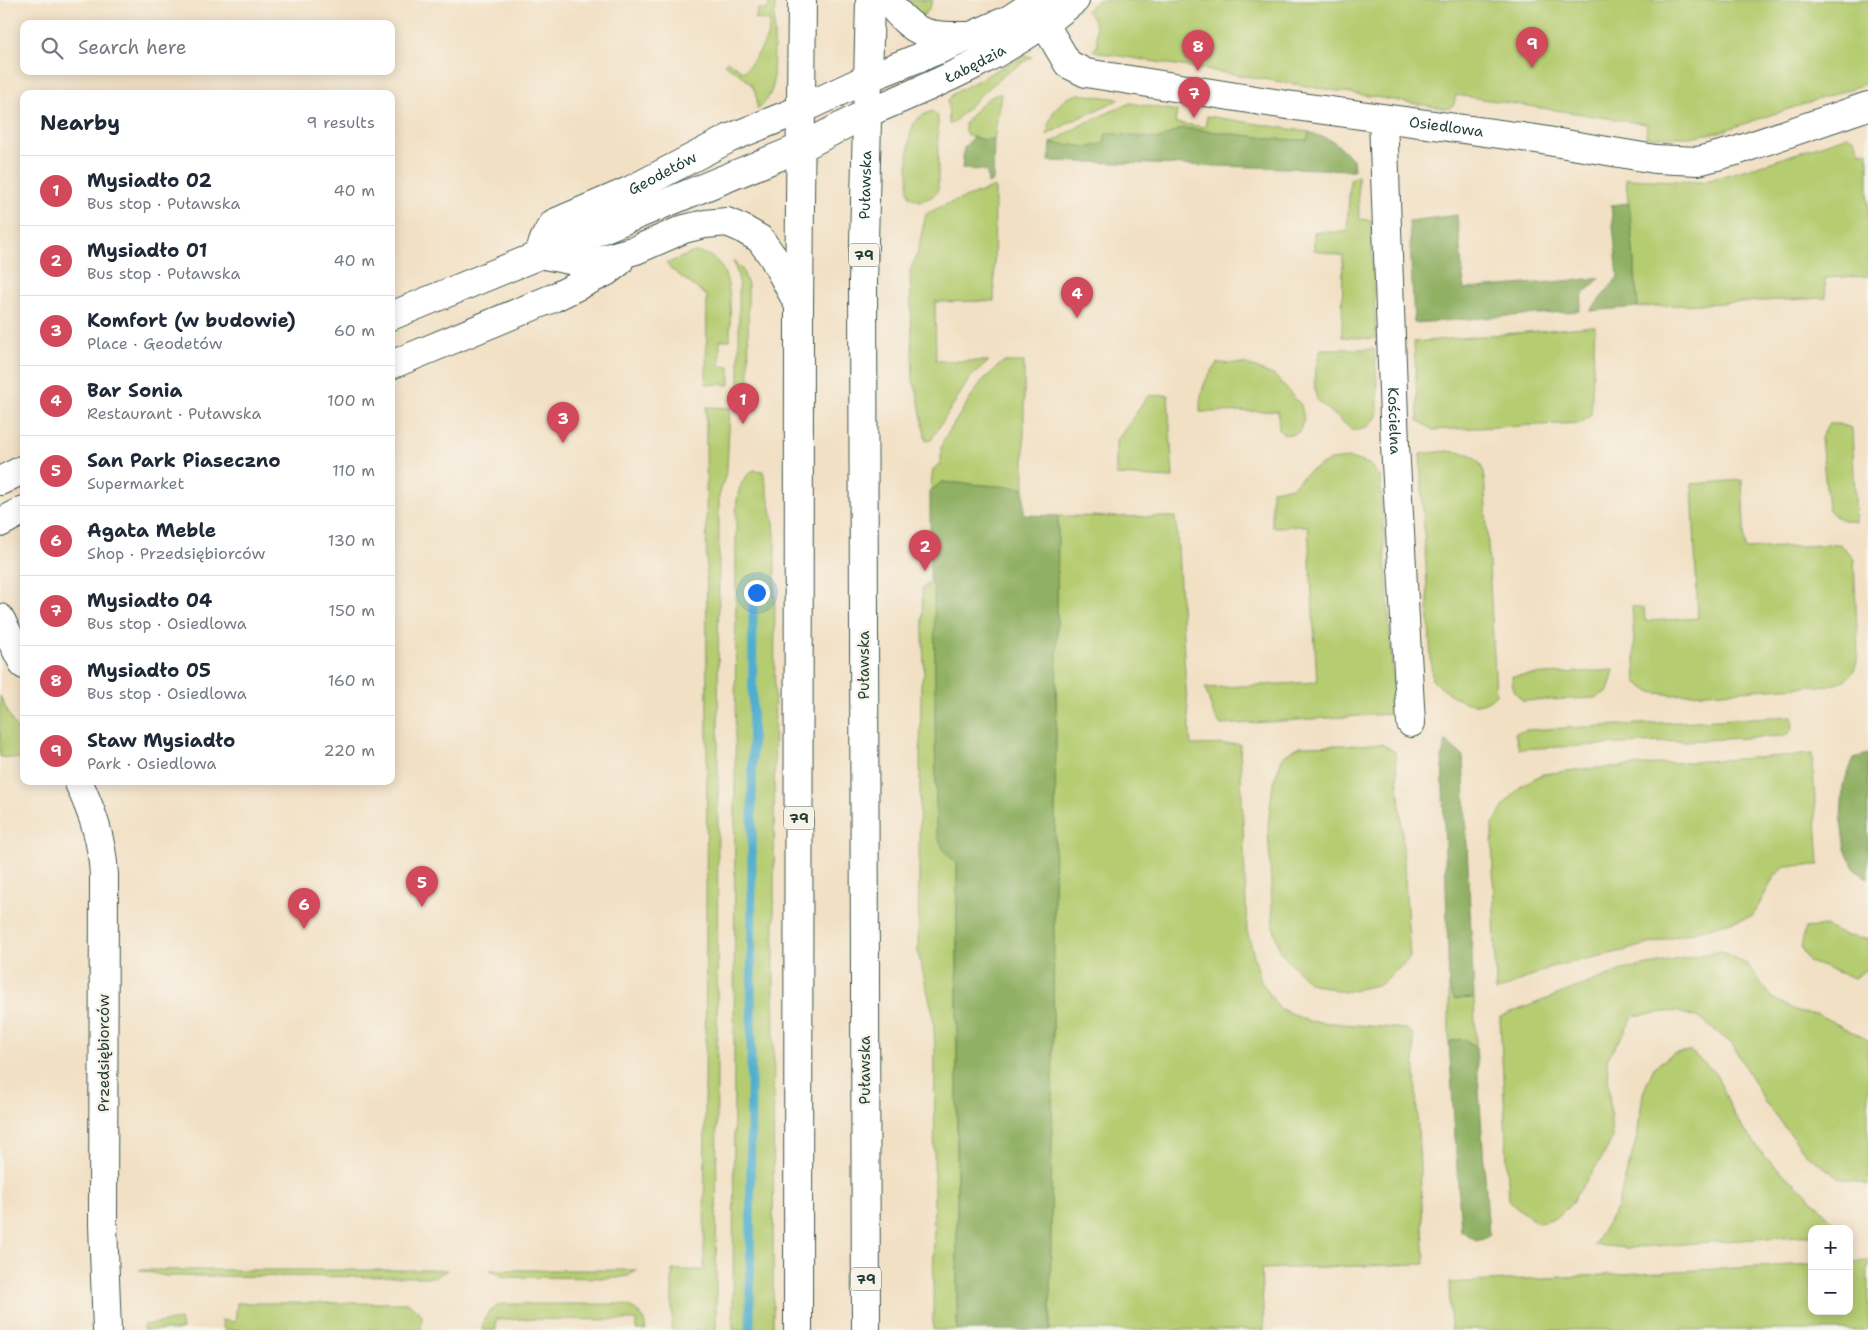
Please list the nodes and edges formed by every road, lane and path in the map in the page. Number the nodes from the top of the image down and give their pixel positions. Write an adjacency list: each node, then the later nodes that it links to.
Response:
1 (802, 0): 9 (street, 79)
2 (870, 0): 7 (street, Puławska / 79)
3 (887, 0): 6 (street)
4 (1075, 0): 5 (street, Łabędzia)
5 (1042, 11): 6 (street, Łabędzia); 10 (street, Łabędzia); 11 (street, Osiedlowa)
6 (971, 36): 7 (street, Łabędzia)
7 (868, 78): 9 (street, Łabędzia); 10 (street, Puławska / 79)
8 (1868, 106): 11 (street, Osiedlowa)
9 (802, 108): 12 (street, 79); 14 (street, Geodetów)
10 (867, 113): 12 (street, Łabędzia); 28 (street, Puławska / 79)
11 (1383, 119): 24 (street, Kościelna)
12 (802, 147): 14 (street, Geodetów); 15 (street, 79)
13 (636, 250): 14 (street); 15 (street); 17 (street)
14 (539, 254): 16 (street, Geodetów)
15 (799, 306): 27 (street, 79)
16 (395, 314)
17 (395, 363)
18 (20, 470): 19 (street)
19 (0, 481)
20 (20, 512): 21 (street)
21 (0, 523)
22 (0, 618): 23 (street)
23 (20, 657)
24 (1411, 723)
25 (80, 785): 26 (street, Przedsiębiorców)
26 (108, 1330)
27 (798, 1330)
28 (866, 1330)

